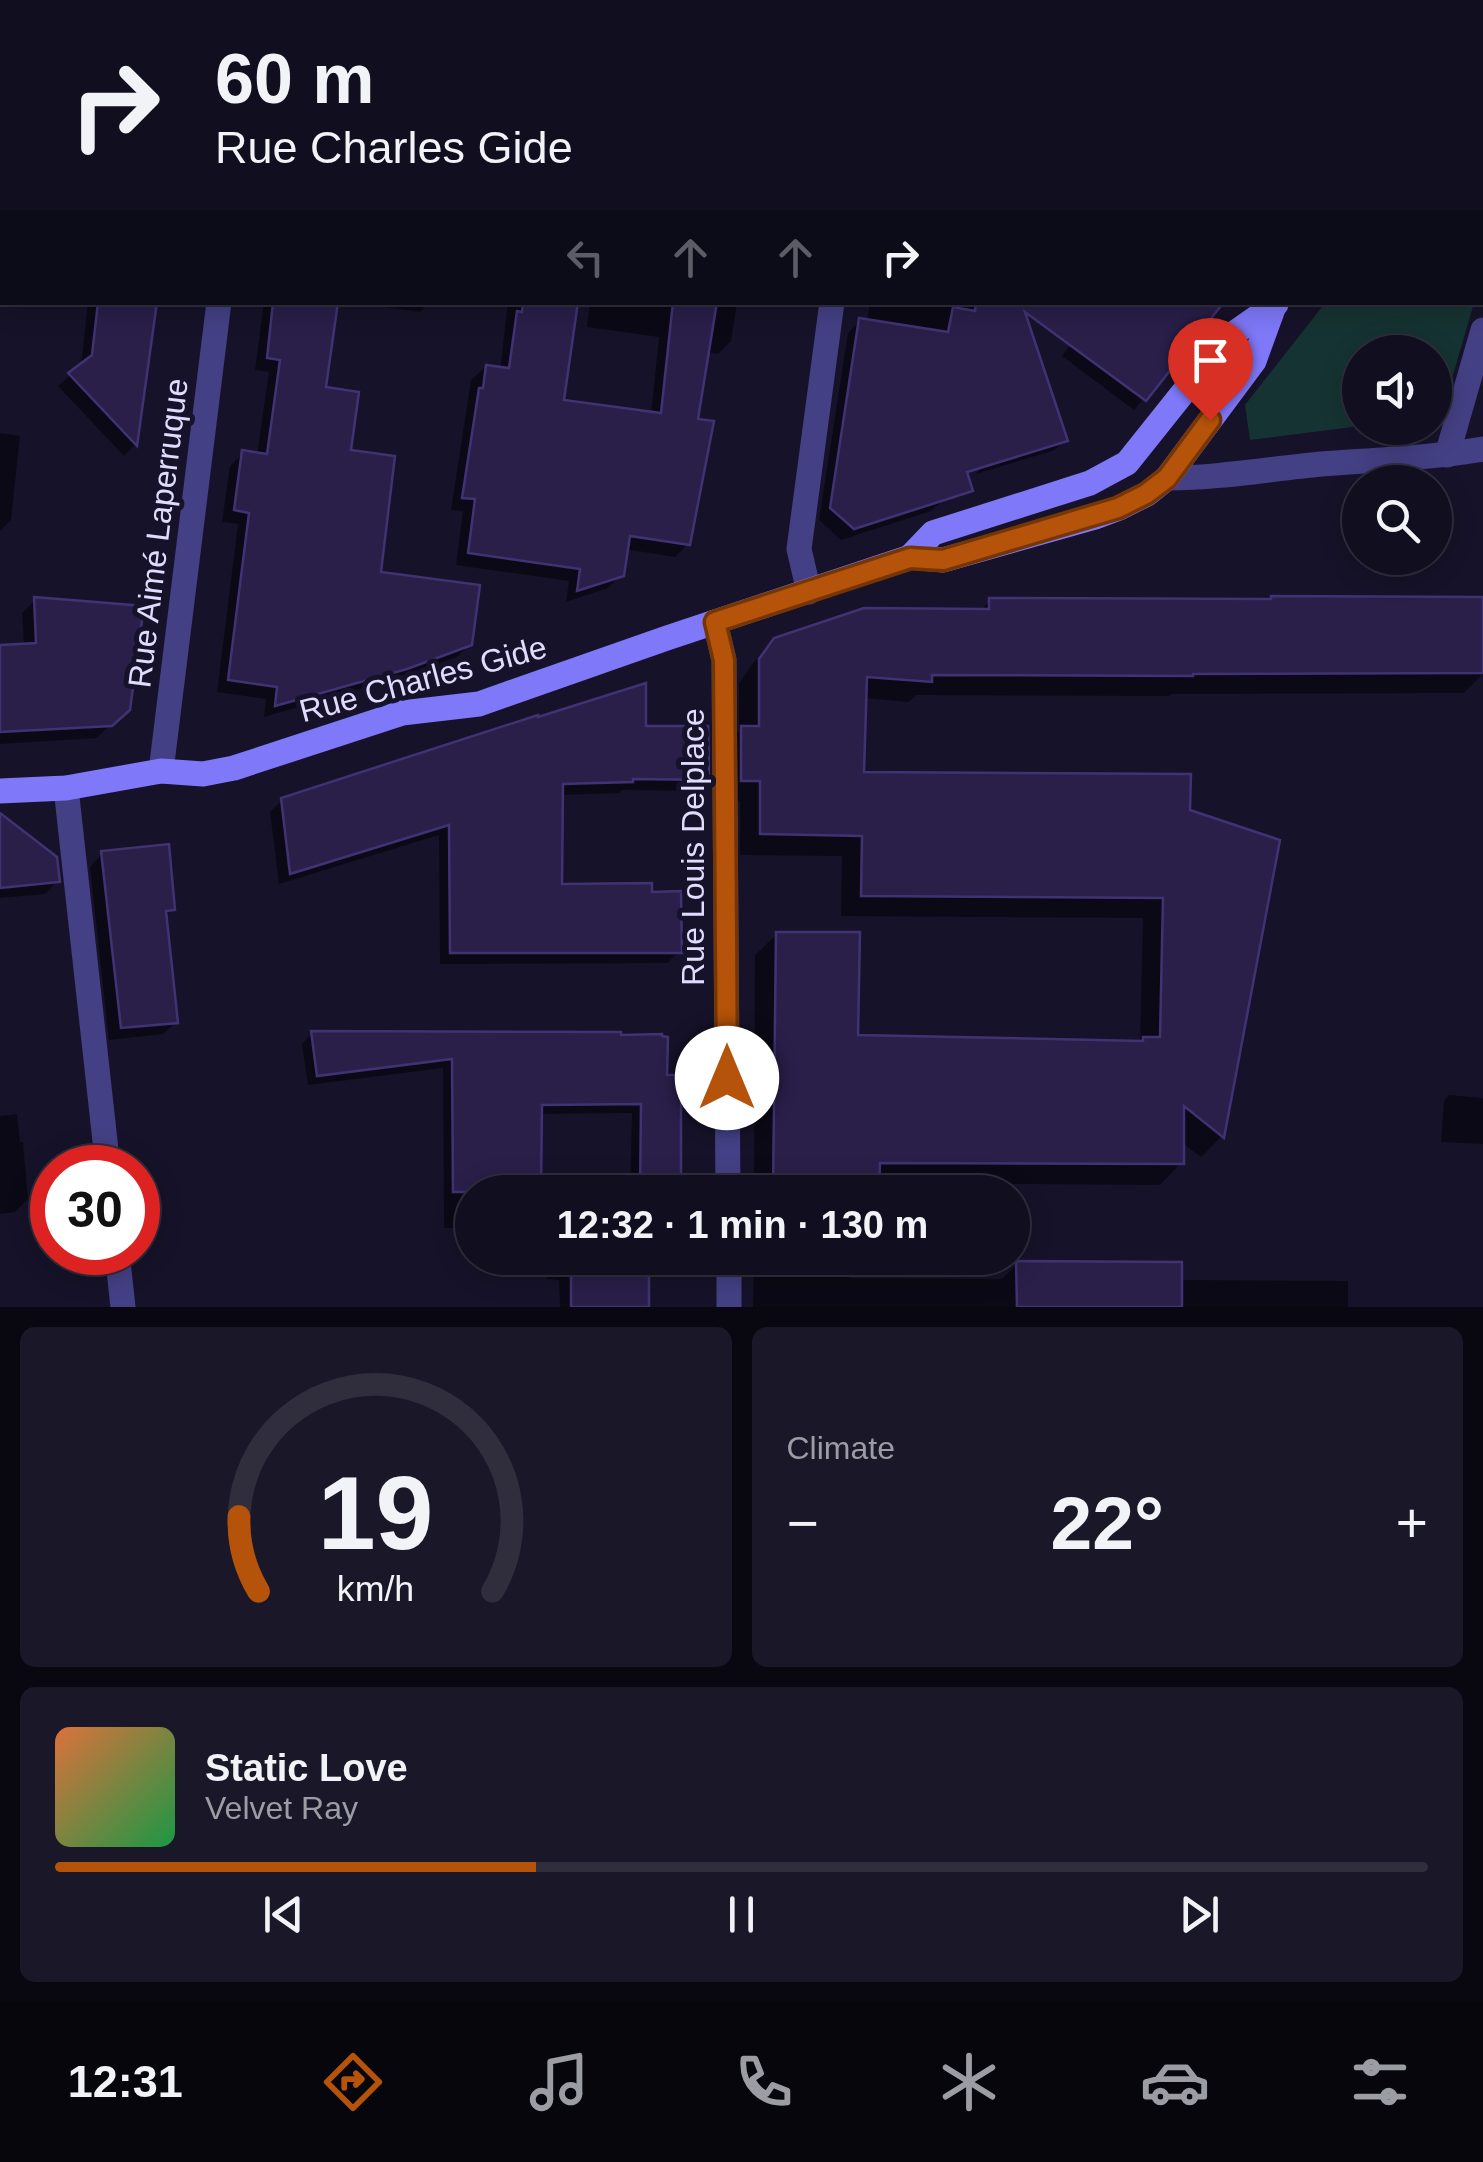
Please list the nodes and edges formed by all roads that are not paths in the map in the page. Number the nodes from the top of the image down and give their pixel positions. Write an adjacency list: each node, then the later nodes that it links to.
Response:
1 (218, 305): 13 (street, Rue Aimé Laperruque)
2 (832, 305): 11 (street)
3 (1275, 305): 8 (street, Rue Charles Gide)
4 (1276, 305): 9 (street, Rue Charles Gide)
5 (1483, 330): 7 (street)
6 (1483, 449): 7 (street)
7 (1447, 455): 9 (street)
8 (1126, 463): 9 (street); 10 (street, Rue Charles Gide)
9 (1167, 478): 10 (street, Rue Charles Gide)
10 (910, 558): 11 (street, Rue Charles Gide)
11 (808, 592): 12 (street, Rue Charles Gide)
12 (715, 622): 13 (street, Rue Charles Gide); 17 (street, Rue Louis Delplace)
13 (161, 771): 14 (street, Rue Charles Gide)
14 (66, 788): 15 (street, Rue Charles Gide); 16 (street)
15 (0, 791)
16 (105, 1145)
17 (728, 1175)
18 (120, 1275): 20 (street)
19 (728, 1275): 21 (street)
20 (123, 1307)
21 (729, 1307)

